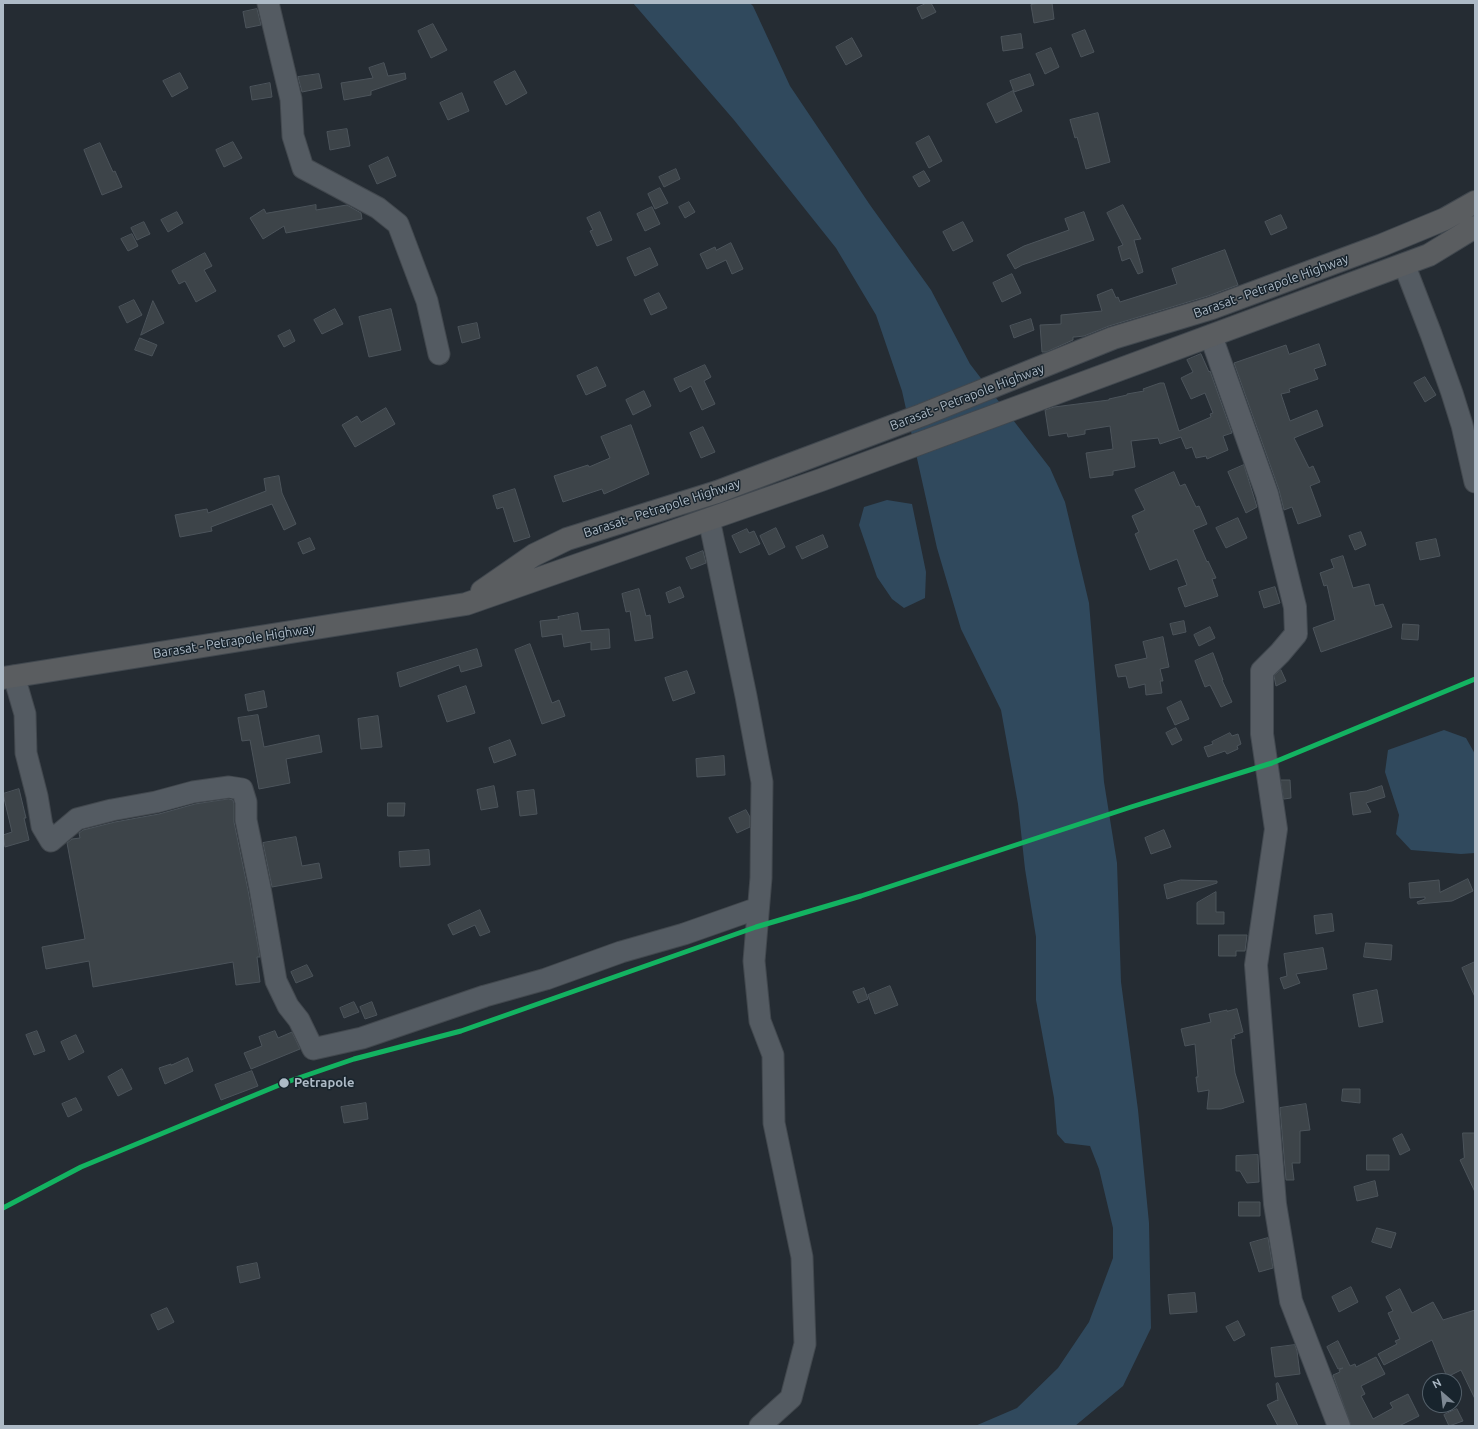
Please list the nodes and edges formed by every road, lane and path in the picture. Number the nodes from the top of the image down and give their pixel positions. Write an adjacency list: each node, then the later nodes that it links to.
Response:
1 (268, 3): 6 (street)
2 (1475, 202): 9 (highway, Barasat - Petrapole Highway)
3 (1475, 227): 4 (highway, Barasat - Petrapole Highway)
4 (1404, 264): 5 (highway, Barasat - Petrapole Highway); 7 (street)
5 (1211, 336): 8 (highway, Barasat - Petrapole Highway); 13 (main road)
6 (439, 354)
7 (1475, 482)
8 (709, 519): 9 (highway, Barasat - Petrapole Highway); 11 (street)
9 (466, 604): 10 (highway, Barasat - Petrapole Highway)
10 (9, 677): 11 (street)
11 (758, 908): 12 (street)
12 (760, 1426)
13 (1339, 1426)

